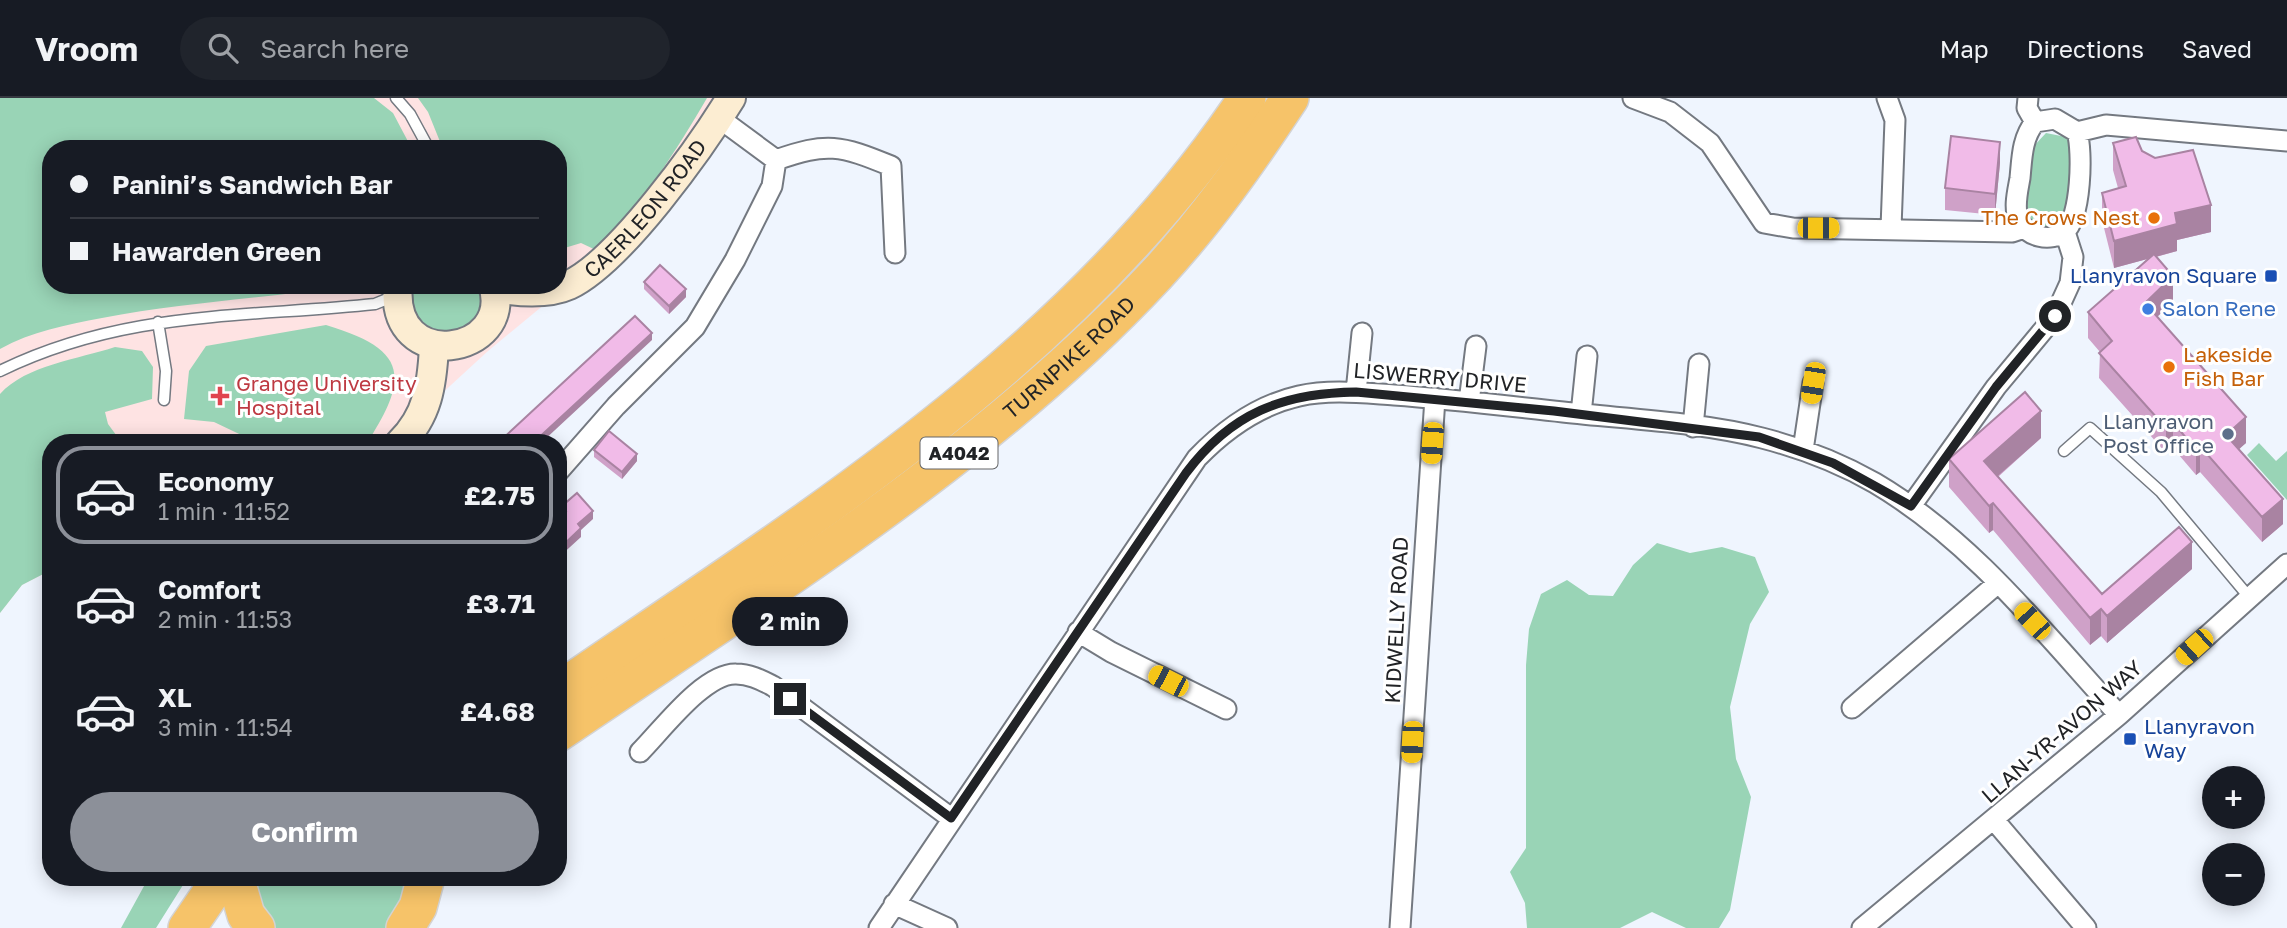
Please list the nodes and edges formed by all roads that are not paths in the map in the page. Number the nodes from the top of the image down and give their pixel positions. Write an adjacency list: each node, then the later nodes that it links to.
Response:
1 (396, 98): 10 (lane)
2 (1247, 98): 44 (highway, TURNPIKE ROAD / A4042)
3 (1290, 98): 48 (highway, TURNPIKE ROAD / A4042)
4 (1633, 98): 13 (street)
5 (1887, 98): 13 (street)
6 (2028, 98): 8 (street)
7 (725, 108): 12 (street); 17 (main road, CAERLEON ROAD)
8 (2035, 122): 9 (street); 14 (street)
9 (2077, 132): 11 (street); 15 (street)
10 (424, 140)
11 (2287, 141)
12 (776, 160): 16 (street); 38 (street)
13 (1891, 228): 14 (street)
14 (2024, 228): 15 (street)
15 (2064, 232): 39 (street)
16 (895, 253)
17 (567, 285)
18 (390, 294): 21 (lane)
19 (398, 294): 24 (main road)
20 (494, 294): 24 (main road, CAERLEON ROAD)
21 (158, 322): 27 (lane); 31 (lane)
22 (1362, 333): 29 (street)
23 (1476, 346): 32 (street)
24 (434, 347): 35 (main road)
25 (1587, 356): 33 (street)
26 (1699, 364): 34 (street)
27 (0, 371)
28 (1813, 383): 36 (street)
29 (1356, 392): 30 (street, LISWERRY DRIVE); 43 (street, LISWERRY DRIVE)
30 (1435, 398): 32 (street, LISWERRY DRIVE); 59 (street, KIDWELLY ROAD)
31 (163, 400)
32 (1469, 402): 33 (street, LISWERRY DRIVE)
33 (1581, 414): 34 (street, LISWERRY DRIVE)
34 (1693, 427): 36 (street, LISWERRY DRIVE)
35 (407, 434)
36 (1803, 450): 39 (street, LISWERRY DRIVE)
37 (2064, 451): 42 (lane)
38 (567, 462)
39 (1911, 506): 41 (street, LISWERRY DRIVE)
40 (2284, 572): 42 (street, LLAN-YR-AVON WAY)
41 (1998, 583): 45 (street); 47 (street, LISWERRY DRIVE)
42 (2249, 597): 47 (street, LLAN-YR-AVON WAY)
43 (1078, 632): 46 (street); 50 (street, LISWERRY DRIVE)
44 (567, 685)
45 (1852, 708)
46 (1226, 709)
47 (2119, 715): 51 (street, LLAN-YR-AVON WAY)
48 (567, 727)
49 (640, 752): 50 (street)
50 (951, 818): 54 (street, LISWERRY DRIVE)
51 (1994, 820): 60 (street, LLAN-YR-AVON WAY); 61 (street)
52 (216, 886): 55 (highway)
53 (238, 886): 56 (highway)
54 (894, 904): 57 (street, LISWERRY DRIVE); 58 (street)
55 (187, 928)
56 (256, 928)
57 (879, 928)
58 (947, 928)
59 (1400, 928)
60 (1862, 928)
61 (2086, 928)

